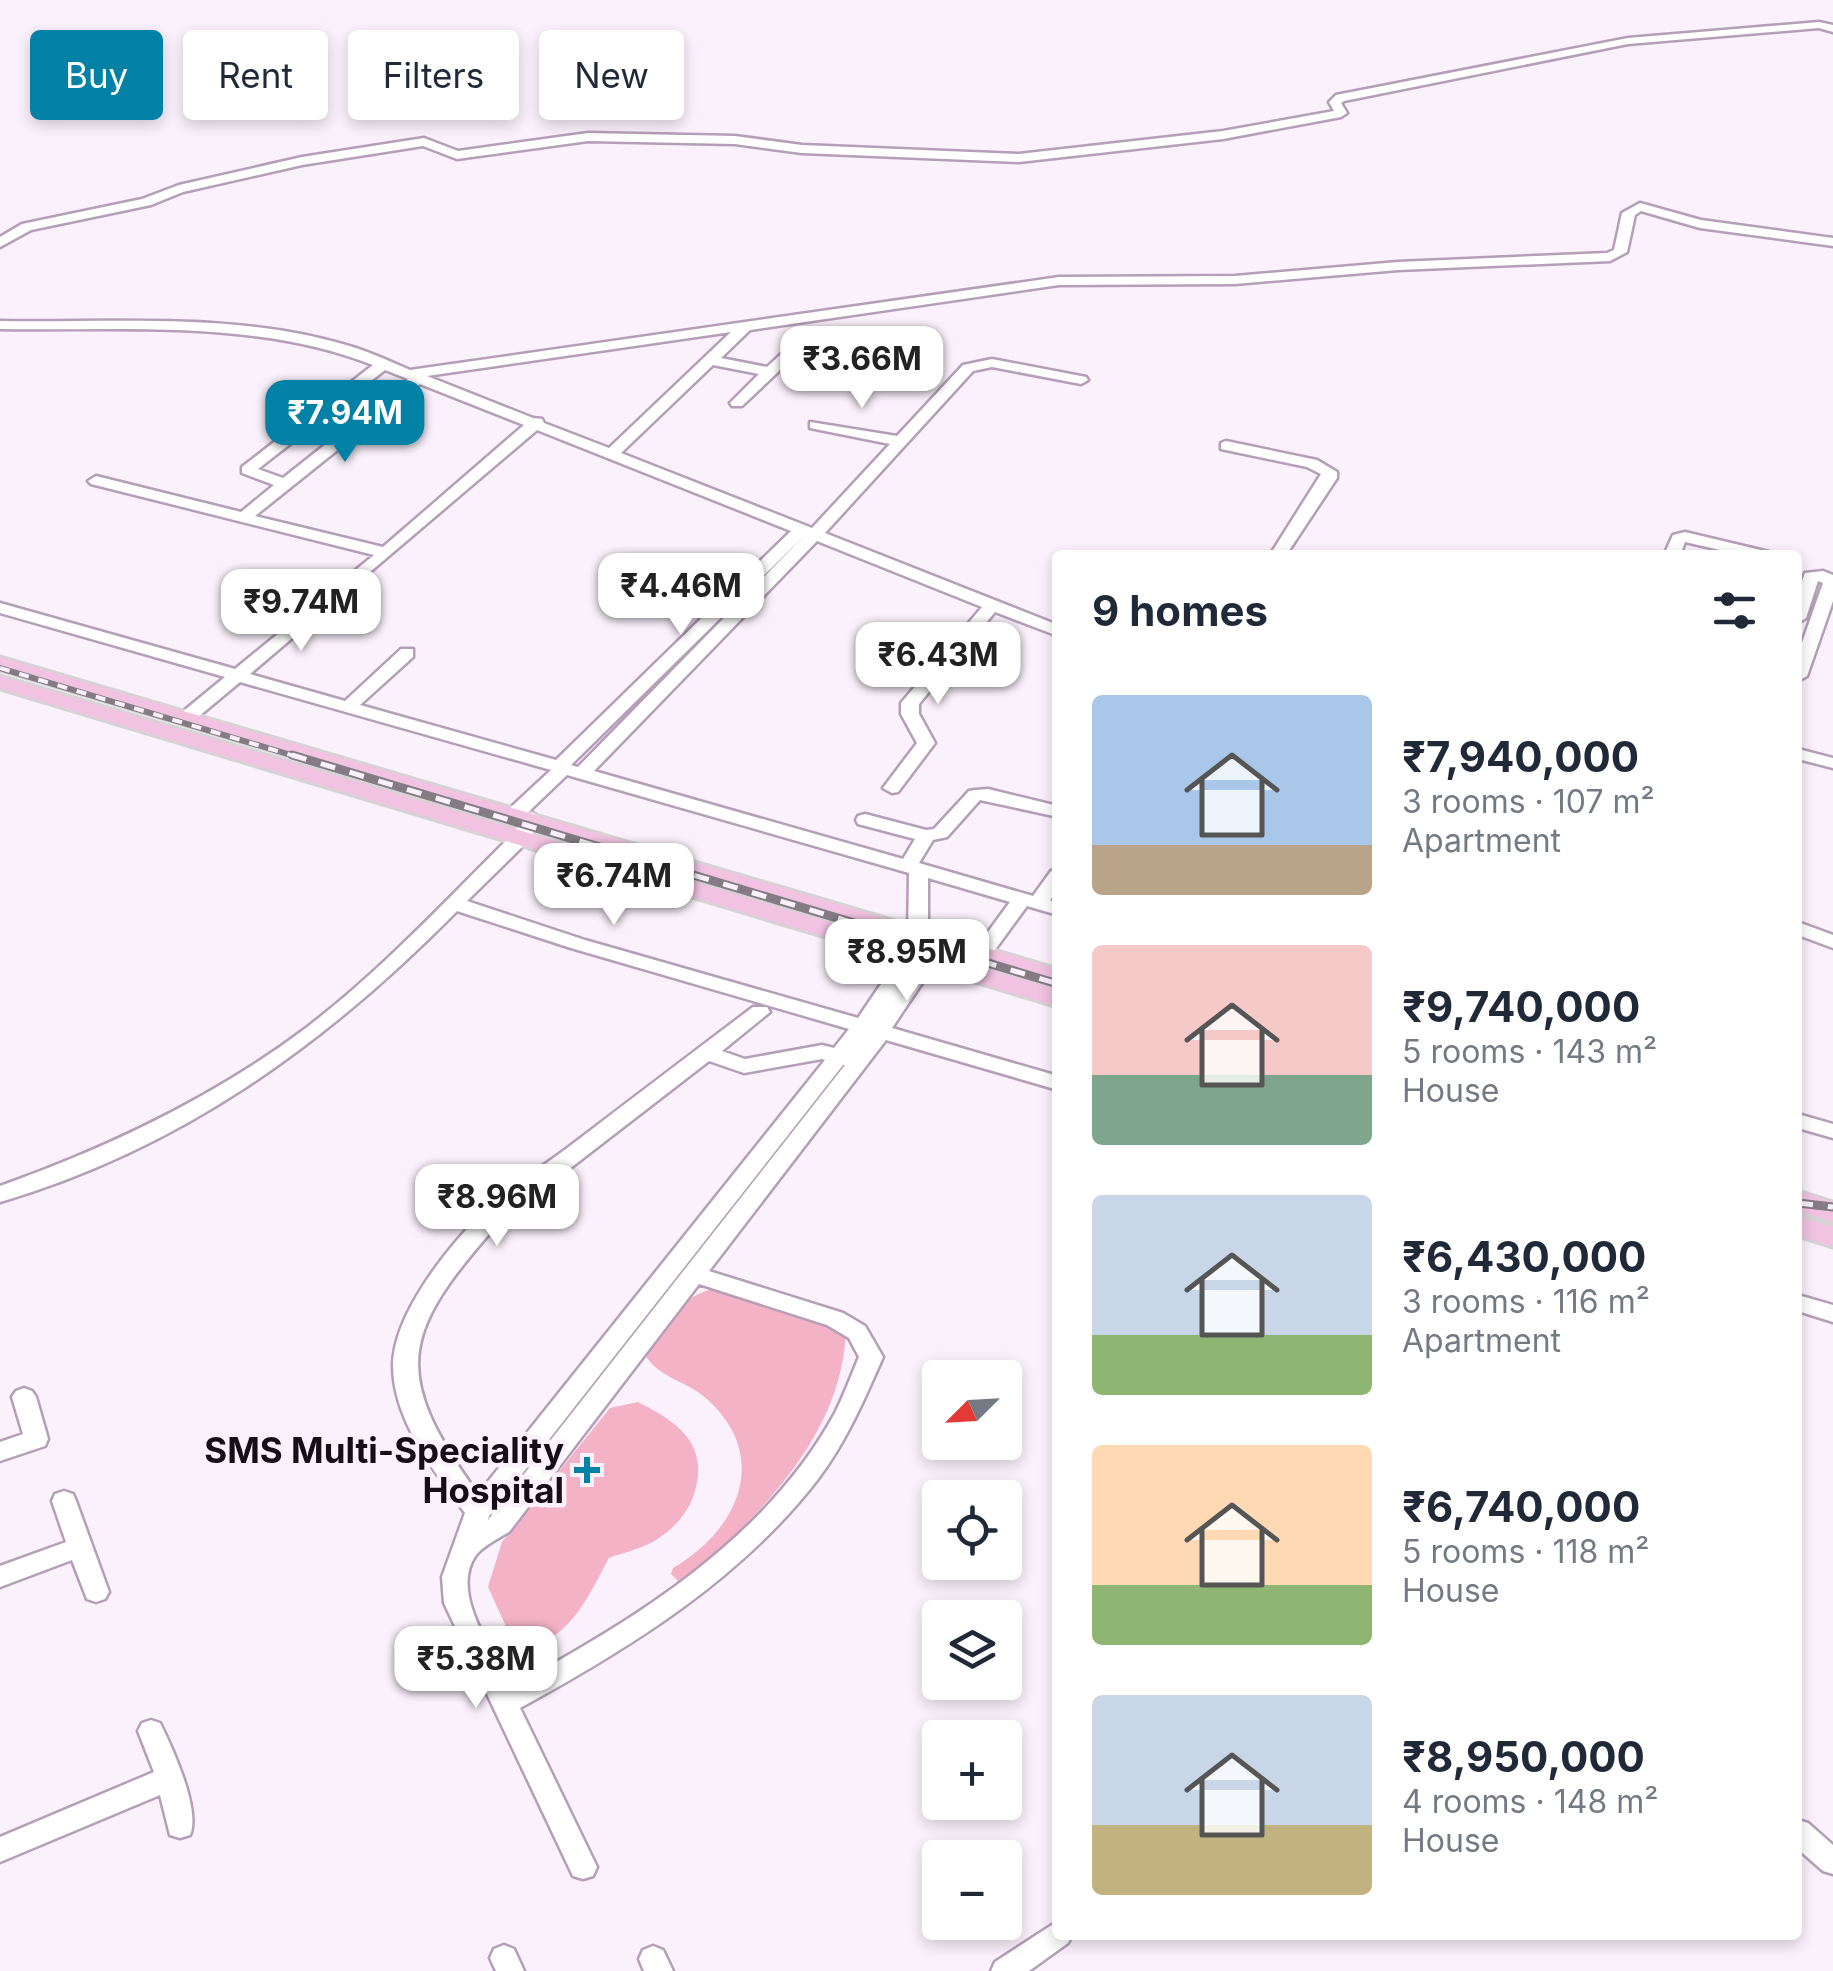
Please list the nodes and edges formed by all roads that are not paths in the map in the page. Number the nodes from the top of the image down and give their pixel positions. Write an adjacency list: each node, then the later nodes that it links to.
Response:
1 (1833, 28): 3 (street)
2 (1833, 242): 5 (street)
3 (0, 243)
4 (0, 325): 8 (street)
5 (744, 328): 7 (street); 10 (street)
6 (808, 336): 9 (street)
7 (710, 360): 9 (street); 17 (street)
8 (384, 364): 10 (street); 19 (street)
9 (770, 372): 12 (street)
10 (415, 376): 13 (street); 19 (street)
11 (1080, 380): 15 (street)
12 (737, 403)
13 (537, 422): 17 (street); 25 (street)
14 (816, 424): 15 (street)
15 (899, 441): 21 (street)
16 (1226, 446): 22 (street)
17 (612, 452): 21 (street)
18 (96, 481): 20 (street)
19 (285, 484): 20 (street)
20 (243, 518): 25 (street)
21 (808, 532): 28 (street); 40 (street)
22 (1281, 550)
23 (1674, 550): 24 (street)
24 (1741, 550)
25 (386, 553): 34 (street)
26 (1830, 576): 27 (street); 33 (street)
27 (1802, 595)
28 (992, 606): 30 (street); 41 (street)
29 (0, 608): 34 (street)
30 (1052, 630)
31 (408, 652): 36 (street)
32 (0, 664): 37 (main road)
33 (1802, 665)
34 (238, 674): 36 (street); 37 (street)
35 (0, 682): 44 (main road)
36 (349, 706): 40 (street)
37 (186, 718): 44 (main road)
38 (1802, 755): 39 (street)
39 (1833, 763)
40 (567, 771): 44 (street); 46 (street)
41 (892, 788)
42 (1052, 811): 45 (street)
43 (865, 820): 45 (street)
44 (523, 824): 47 (street); 51 (main road)
45 (926, 836): 46 (street)
46 (912, 869): 48 (street); 51 (street)
47 (452, 902): 56 (street); 62 (street)
48 (1039, 903): 52 (street)
49 (1802, 930): 50 (street)
50 (1833, 942)
51 (919, 949): 52 (main road); 54 (main road); 56 (street)
52 (982, 954): 53 (main road)
53 (1052, 975)
54 (1052, 997)
55 (760, 1012): 57 (street)
56 (874, 1031): 58 (street); 59 (street)
57 (706, 1053): 58 (street); 74 (street)
58 (848, 1060): 67 (street); 70 (street)
59 (1052, 1080)
60 (1802, 1121): 61 (street)
61 (1833, 1131)
62 (0, 1194)
63 (1802, 1202): 64 (main road)
64 (1833, 1212)
65 (1802, 1227): 66 (main road)
66 (1833, 1237)
67 (692, 1274): 70 (street); 79 (street)
68 (1802, 1304): 69 (street)
69 (1833, 1314)
70 (598, 1375): 74 (street); 76 (street)
71 (24, 1397): 72 (street)
72 (0, 1452)
73 (64, 1501): 75 (street)
74 (478, 1512): 76 (street)
75 (80, 1547): 77 (street); 78 (street)
76 (467, 1547): 79 (street)
77 (0, 1578)
78 (96, 1592)
79 (504, 1704): 86 (street)
80 (151, 1731): 81 (street)
81 (170, 1778): 82 (street); 84 (street)
82 (180, 1826)
83 (1802, 1835): 85 (street)
84 (0, 1850)
85 (1833, 1862)
86 (583, 1867)
87 (1052, 1938): 88 (street)
88 (1005, 1971)

